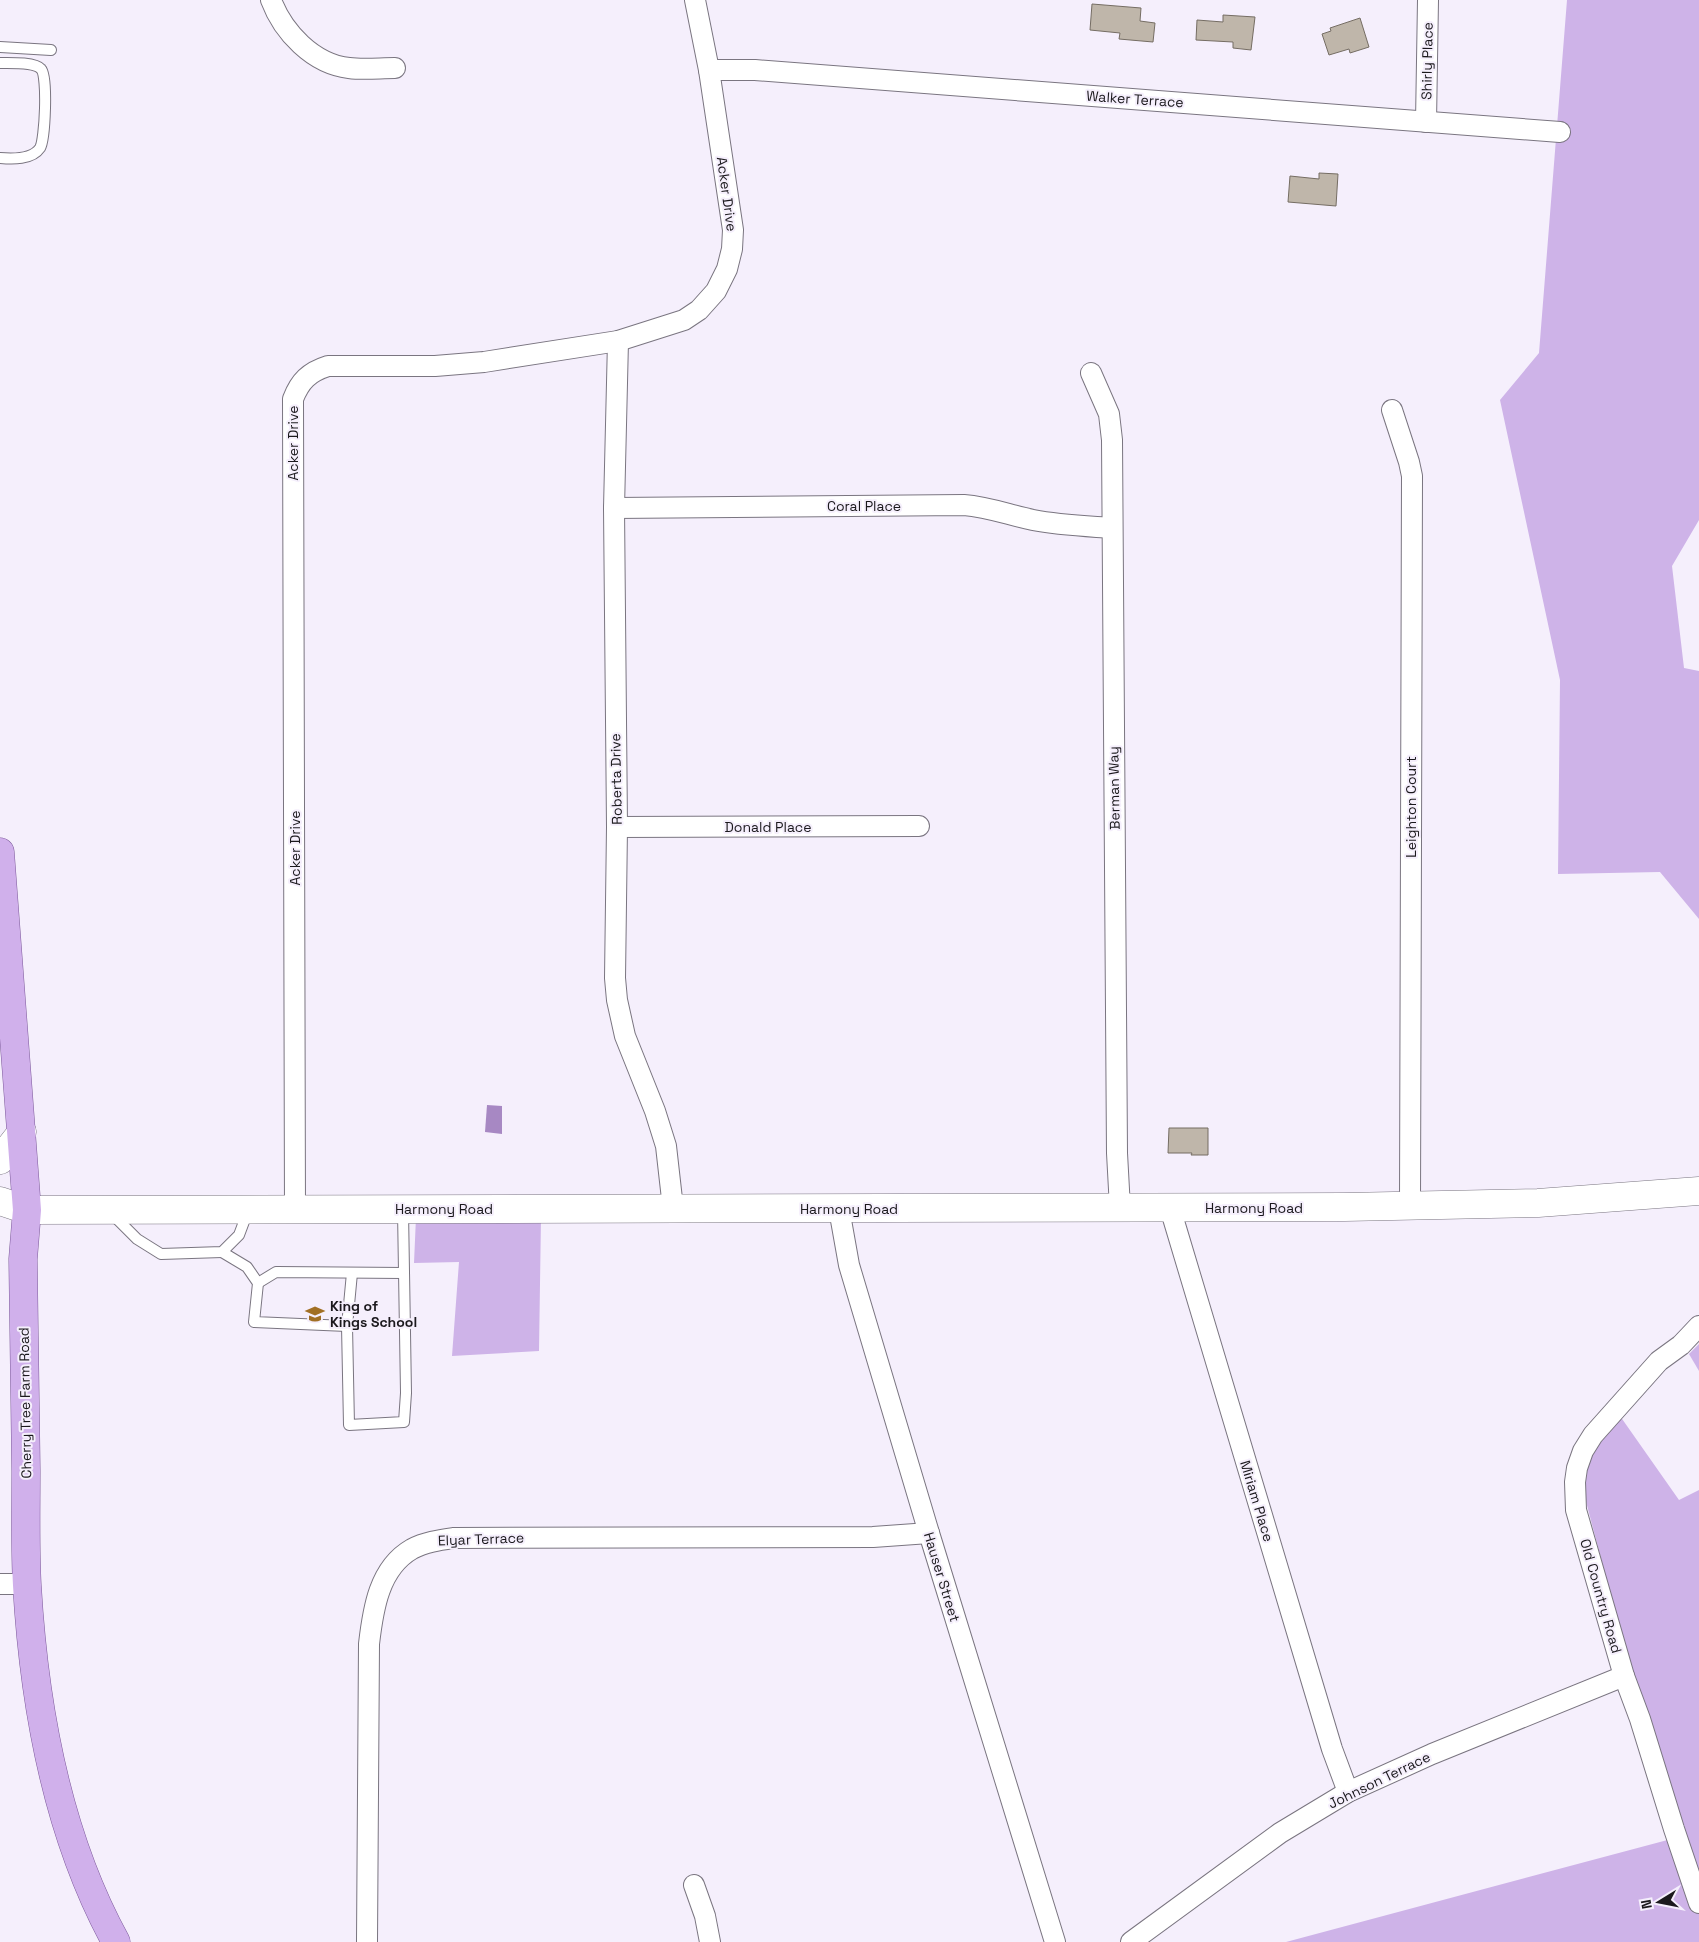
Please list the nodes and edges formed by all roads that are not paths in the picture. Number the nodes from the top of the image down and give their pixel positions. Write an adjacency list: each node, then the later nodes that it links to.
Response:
1 (271, 0): 7 (street)
2 (695, 0): 8 (street, Acker Drive)
3 (1428, 0): 9 (street, Shirly Place)
4 (0, 47): 5 (lane)
5 (52, 50)
6 (0, 63): 11 (lane)
7 (396, 68)
8 (709, 70): 9 (street, Walker Terrace); 12 (street, Acker Drive)
9 (1426, 122): 10 (street, Walker Terrace)
10 (1560, 132)
11 (0, 158)
12 (618, 341): 15 (street, Roberta Drive); 33 (street, Acker Drive)
13 (1091, 373): 16 (street, Berman Way)
14 (1392, 410): 24 (street, Leighton Court)
15 (614, 508): 16 (street, Coral Place); 18 (street, Roberta Drive)
16 (1112, 528): 26 (street, Berman Way)
17 (919, 826): 18 (street, Donald Place)
18 (617, 827): 25 (street, Roberta Drive)
19 (0, 852): 20 (main road, Cherry Tree Farm Road)
20 (22, 1132): 21 (street); 31 (main road, Cherry Tree Farm Road)
21 (0, 1160)
22 (1699, 1191): 24 (street, Harmony Road)
23 (0, 1201): 31 (street, Harmony Road)
24 (1410, 1206): 27 (street, Harmony Road)
25 (673, 1208): 29 (street, Harmony Road); 30 (street, Harmony Road)
26 (1120, 1208): 27 (street, Harmony Road); 30 (street, Harmony Road)
27 (1170, 1208): 44 (street, Miriam Place)
28 (107, 1209): 31 (street, Harmony Road); 32 (street, Harmony Road); 34 (lane)
29 (403, 1209): 33 (street, Harmony Road); 36 (lane)
30 (839, 1209): 40 (street, Hauser Street)
31 (27, 1210): 42 (main road, Cherry Tree Farm Road)
32 (249, 1210): 33 (street, Harmony Road); 34 (lane)
33 (295, 1210)
34 (222, 1252): 37 (lane)
35 (352, 1273): 36 (lane); 37 (lane); 38 (lane)
36 (404, 1273): 38 (lane)
37 (258, 1284): 38 (lane)
38 (347, 1326)
39 (1699, 1326): 43 (street, Old Country Road)
40 (928, 1533): 48 (street, Elyar Terrace); 50 (street, Hauser Street)
41 (0, 1584): 42 (street)
42 (27, 1584): 47 (main road, Cherry Tree Farm Road)
43 (1624, 1676): 44 (street, Johnson Terrace); 46 (street, Old Country Road)
44 (1348, 1792): 51 (street, Johnson Terrace)
45 (694, 1885): 49 (street)
46 (1699, 1903)
47 (116, 1942)
48 (367, 1942)
49 (710, 1942)
50 (1055, 1942)
51 (1131, 1942)

